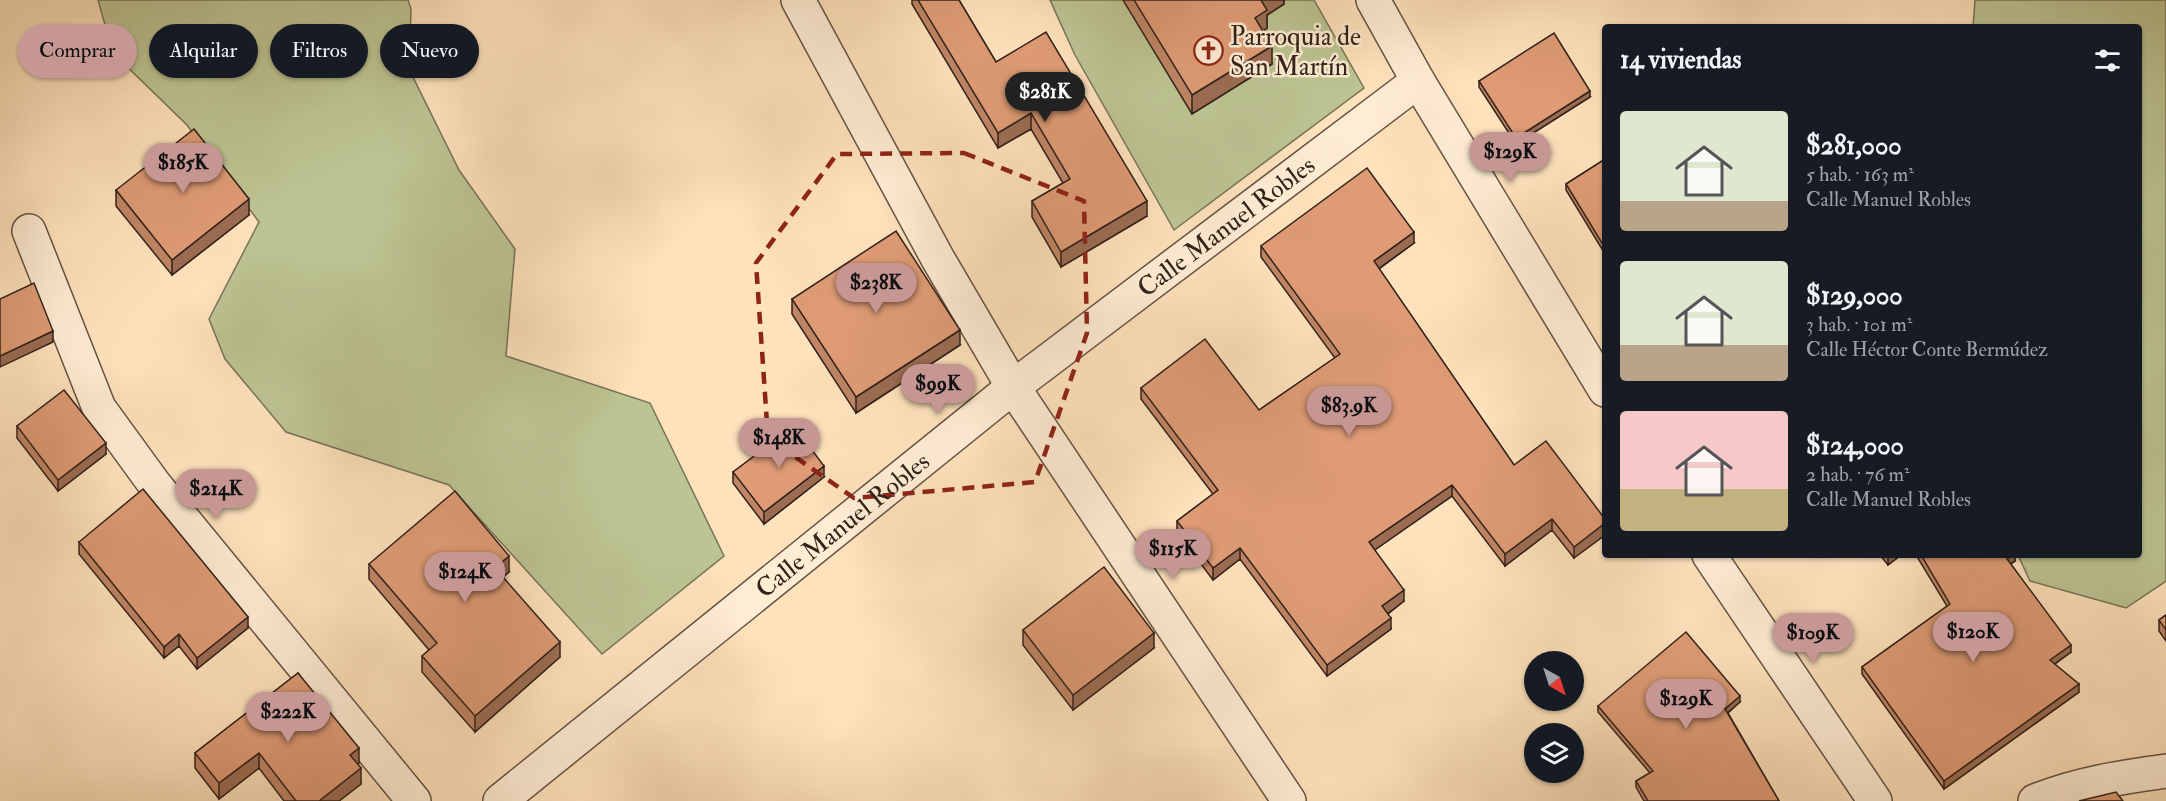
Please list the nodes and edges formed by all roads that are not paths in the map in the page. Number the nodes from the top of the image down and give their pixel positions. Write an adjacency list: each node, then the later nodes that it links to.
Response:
1 (798, 0): 6 (street)
2 (1373, 0): 3 (street)
3 (1418, 81): 5 (street); 6 (street, Calle Manuel Robles)
4 (29, 231): 9 (street)
5 (1602, 385)
6 (1012, 387): 10 (street, Calle Manuel Robles); 11 (street)
7 (1711, 558): 12 (street)
8 (2166, 771): 13 (street)
9 (414, 801)
10 (500, 801)
11 (1289, 801)
12 (1875, 801)
13 (2035, 801)

